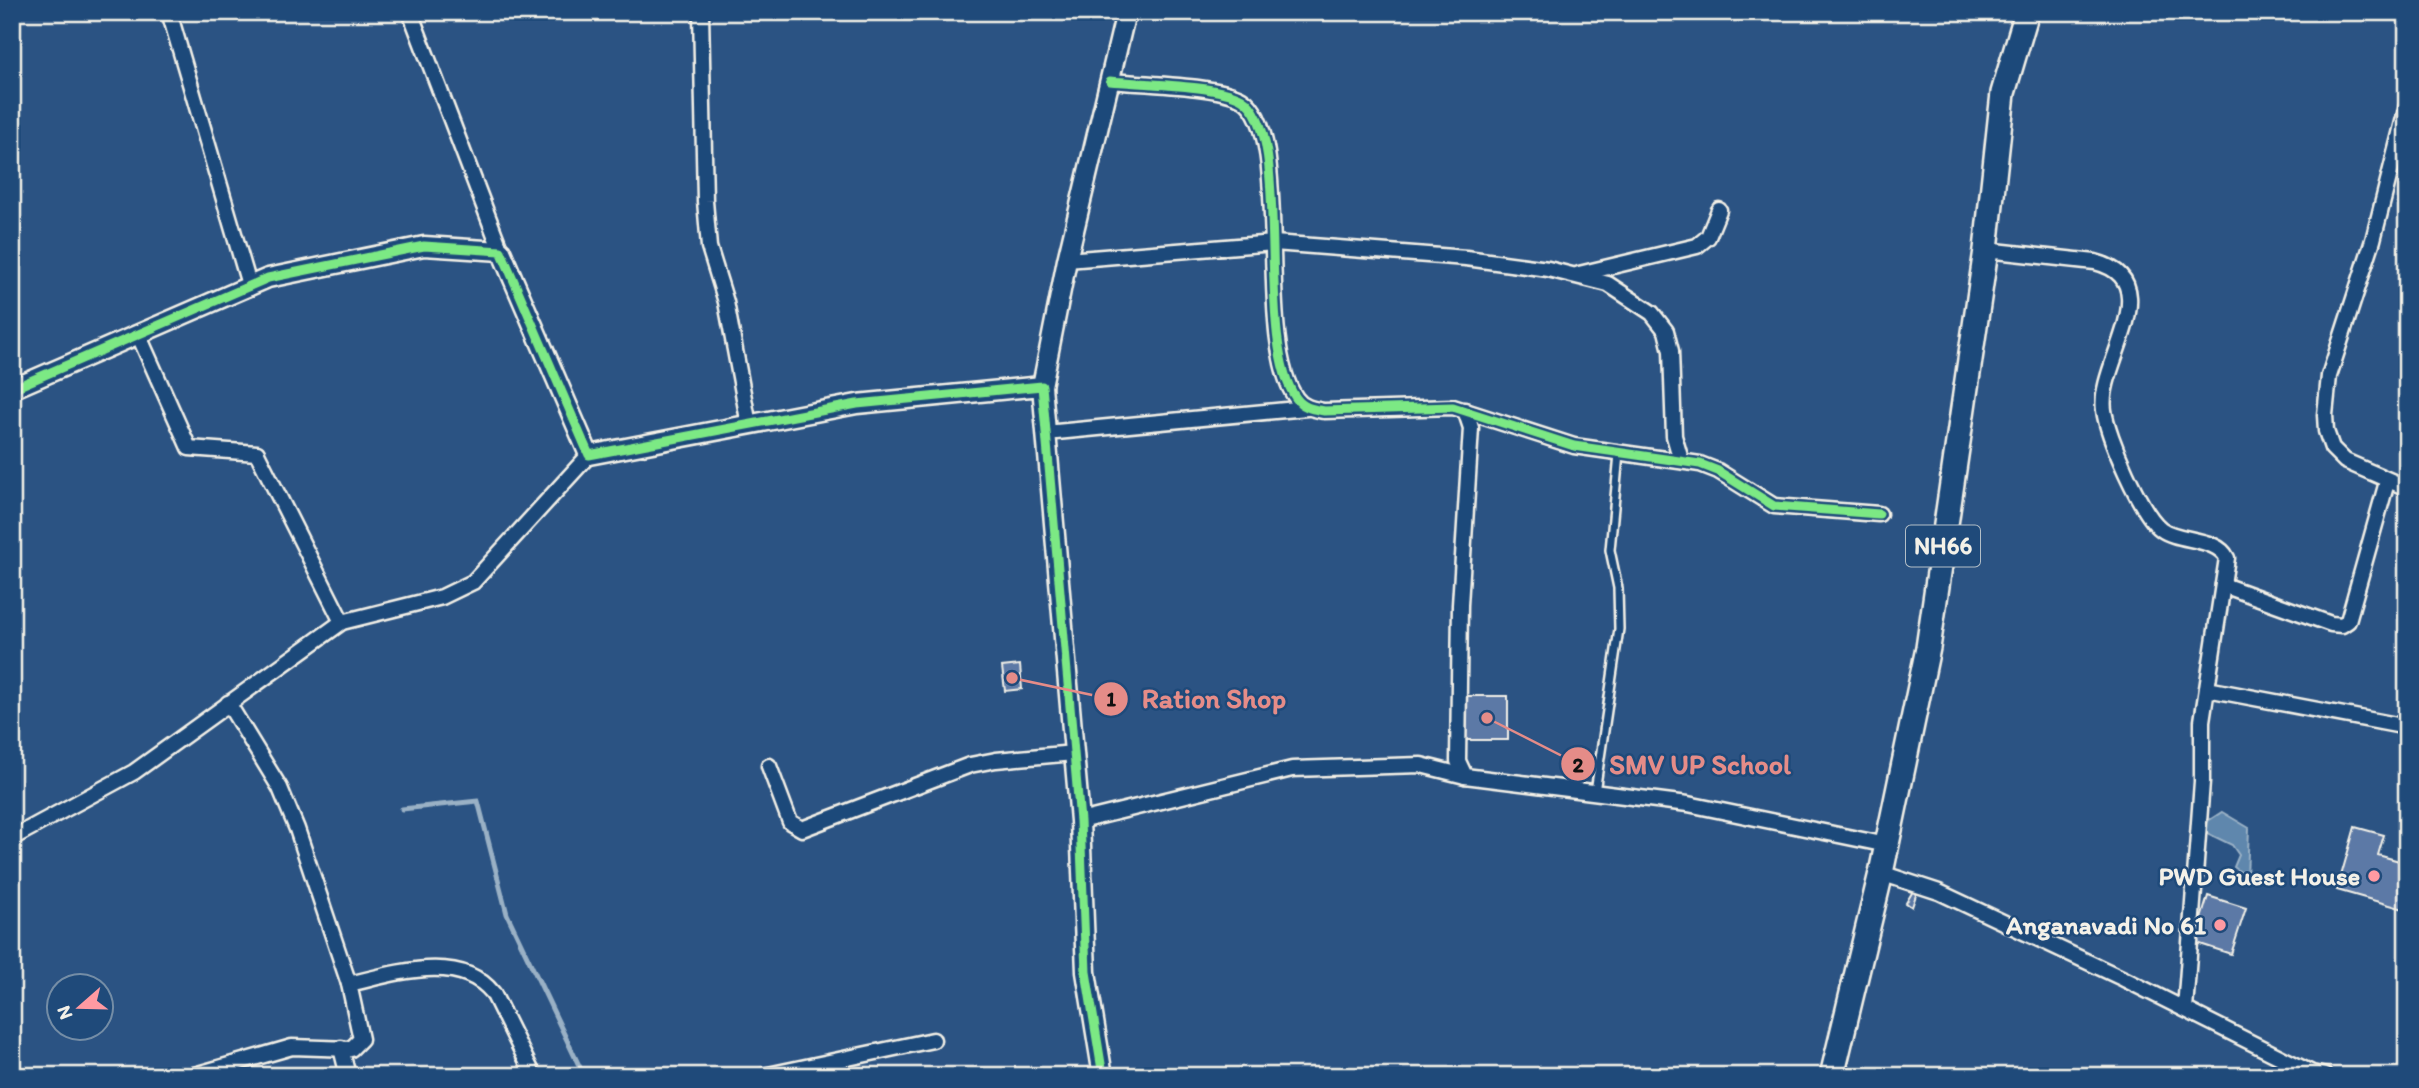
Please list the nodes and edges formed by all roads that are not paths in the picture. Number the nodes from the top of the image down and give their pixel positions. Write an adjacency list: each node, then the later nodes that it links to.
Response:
1 (169, 12): 14 (street)
2 (410, 12): 11 (street)
3 (701, 12): 20 (street)
4 (1126, 12): 6 (street)
5 (2027, 12): 10 (highway, NH66 / NH66)
6 (1110, 81): 9 (street); 12 (street)
7 (2407, 106): 25 (street)
8 (1719, 210): 13 (street)
9 (1274, 243): 12 (street); 13 (street); 18 (street)
10 (1986, 250): 28 (street); 39 (highway, NH66 / NH66)
11 (501, 251): 14 (street); 23 (street)
12 (1067, 260): 16 (street)
13 (1574, 275): 24 (street)
14 (250, 288): 15 (street)
15 (139, 336): 17 (street); 29 (street)
16 (1042, 386): 20 (street); 21 (street)
17 (12, 389)
18 (1307, 408): 19 (street); 21 (street)
19 (1465, 410): 22 (street); 35 (street)
20 (749, 425): 23 (street)
21 (1046, 433): 33 (street)
22 (1619, 454): 24 (street); 36 (lane)
23 (589, 455): 29 (street)
24 (1681, 460): 27 (street)
25 (2387, 482): 26 (street); 28 (street)
26 (2407, 488)
27 (1879, 514)
28 (2223, 585): 30 (street)
29 (342, 622): 31 (street)
30 (2207, 689): 32 (street); 42 (street)
31 (228, 703): 38 (street); 41 (street)
32 (2407, 727)
33 (1074, 753): 34 (street); 37 (street)
34 (769, 766)
35 (1465, 776): 36 (street); 37 (street)
36 (1595, 792): 39 (street)
37 (1080, 821): 50 (street)
38 (12, 838)
39 (1887, 845): 40 (highway, NH66 / NH66)
40 (1881, 873): 42 (street); 51 (highway, NH66 / NH66)
41 (349, 984): 44 (street); 48 (street)
42 (2185, 1009): 45 (street)
43 (933, 1040): 49 (street)
44 (341, 1048): 46 (street); 47 (street)
45 (2316, 1075)
46 (191, 1076)
47 (348, 1076)
48 (534, 1076)
49 (763, 1076)
50 (1103, 1076)
51 (1832, 1076)

